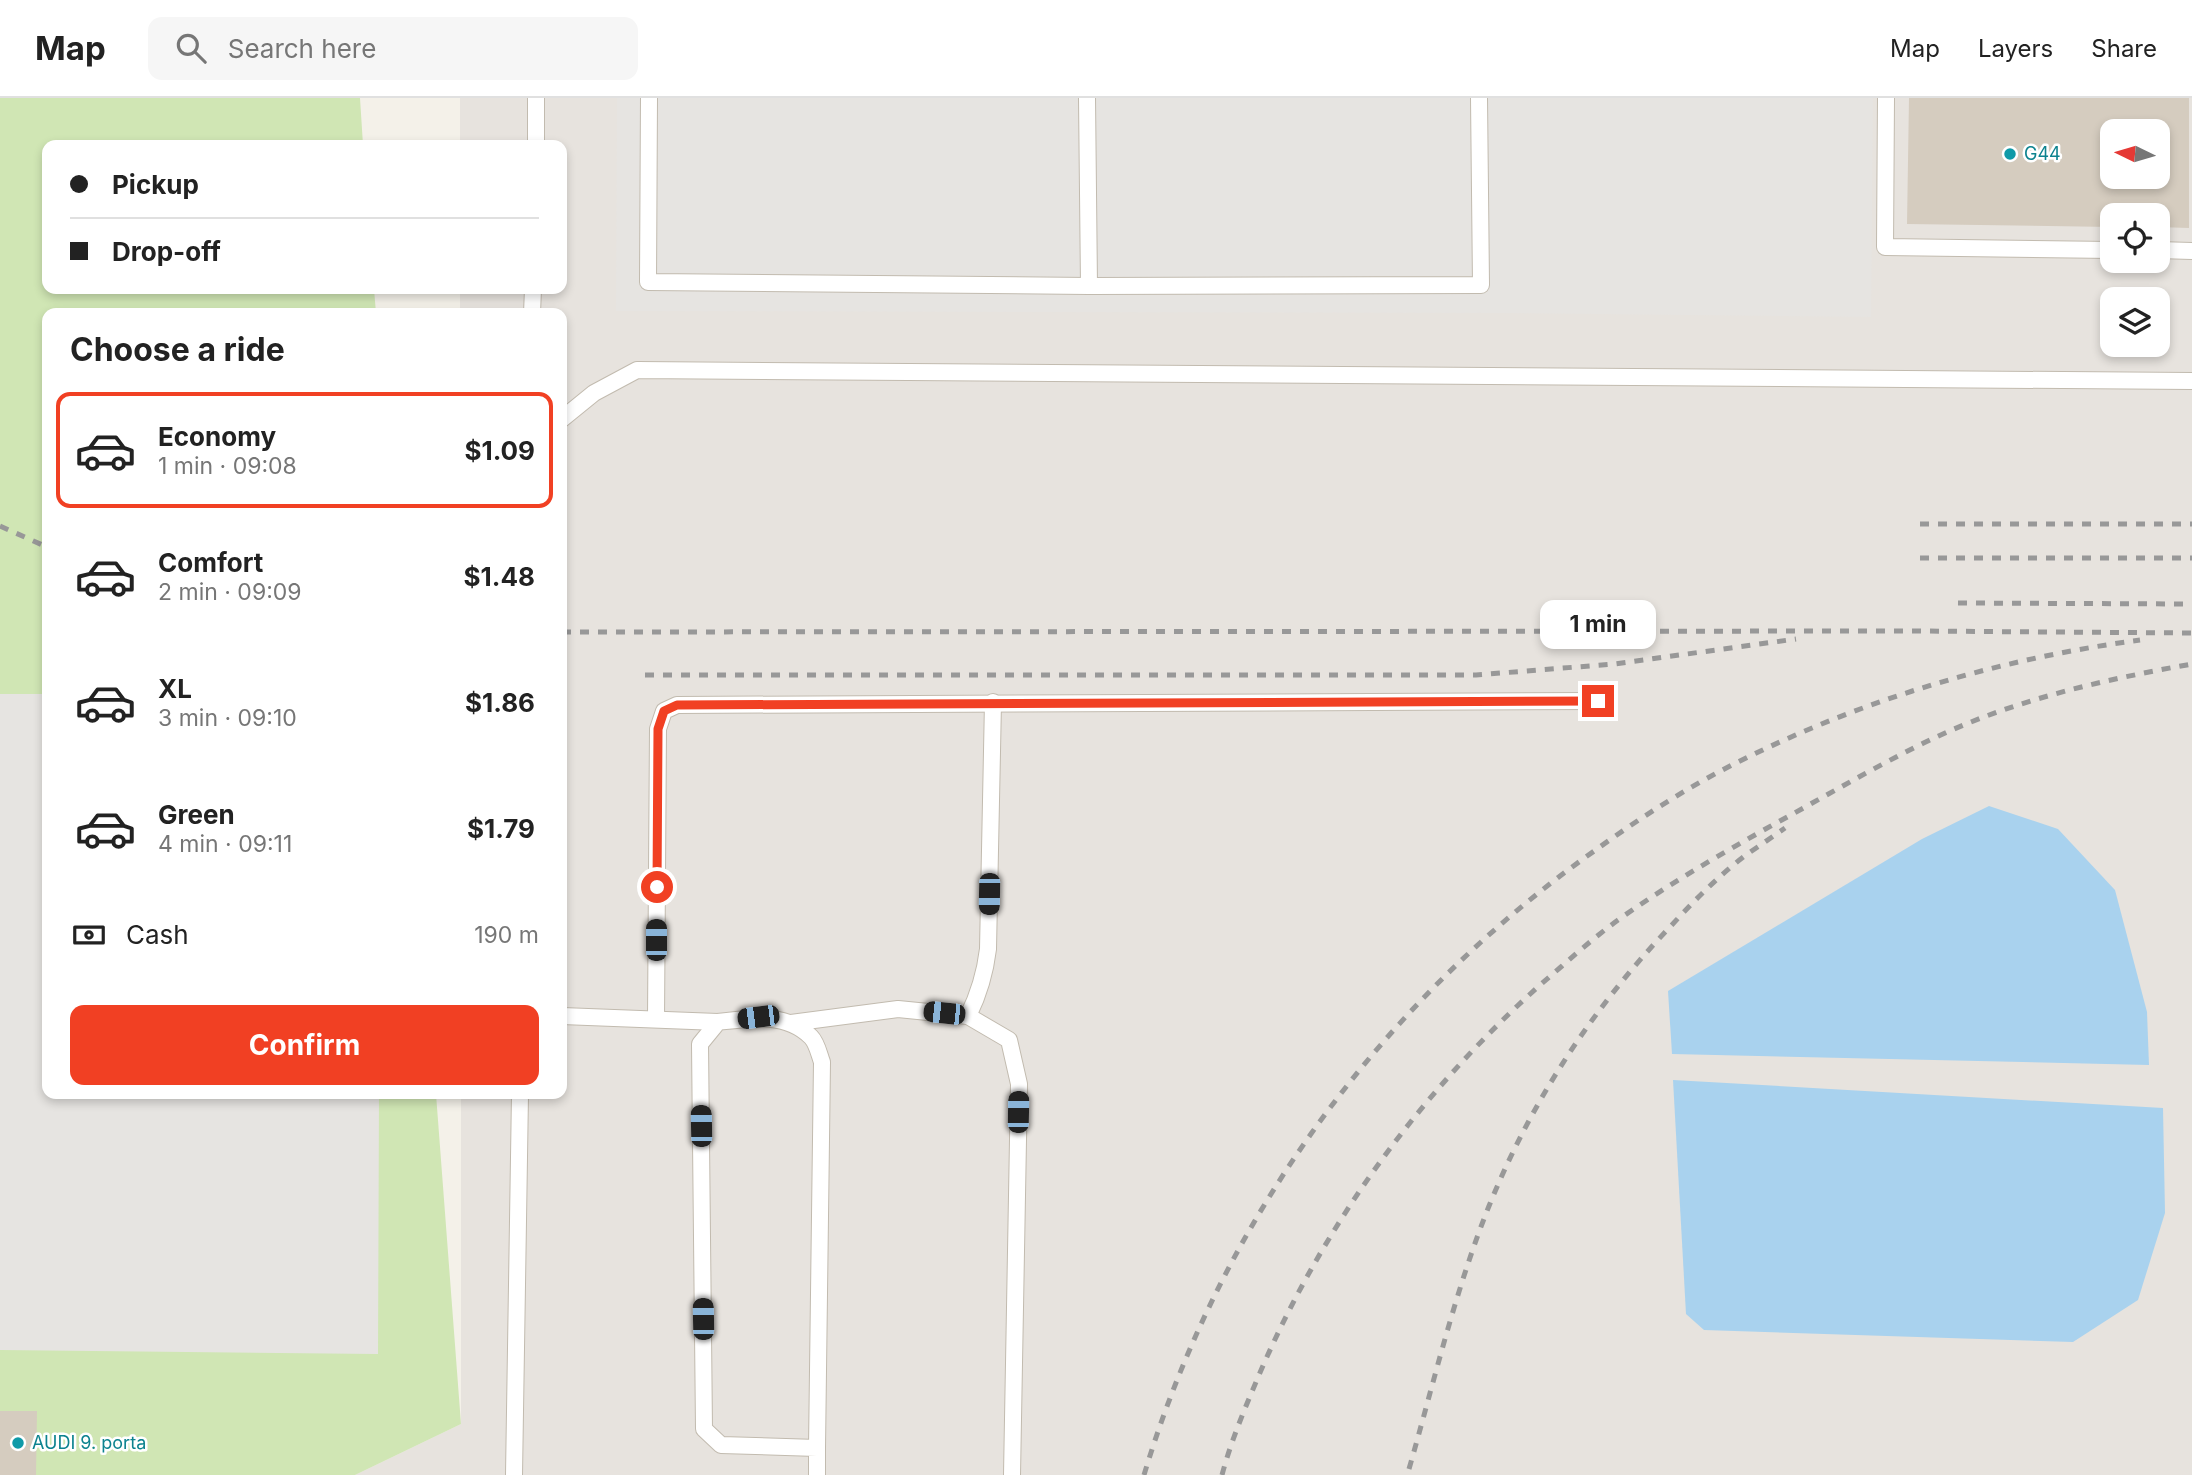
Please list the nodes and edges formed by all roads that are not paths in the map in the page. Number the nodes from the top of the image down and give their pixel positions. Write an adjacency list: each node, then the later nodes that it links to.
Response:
1 (536, 98): 6 (lane)
2 (649, 98): 10 (lane)
3 (1087, 98): 10 (lane)
4 (1479, 98): 10 (lane)
5 (1886, 98): 7 (lane)
6 (536, 140)
7 (2100, 250)
8 (2170, 250): 9 (lane)
9 (2192, 251)
10 (1088, 286)
11 (2192, 381): 12 (lane)
12 (567, 415)
13 (1598, 701): 14 (lane)
14 (993, 702): 16 (lane); 17 (lane)
15 (567, 1016): 17 (lane)
16 (968, 1016): 19 (lane); 24 (lane)
17 (656, 1019): 18 (lane)
18 (718, 1022): 19 (lane); 21 (lane)
19 (791, 1023): 21 (lane)
20 (520, 1099): 22 (lane)
21 (817, 1448): 23 (lane)
22 (514, 1475)
23 (817, 1475)
24 (1012, 1475)

